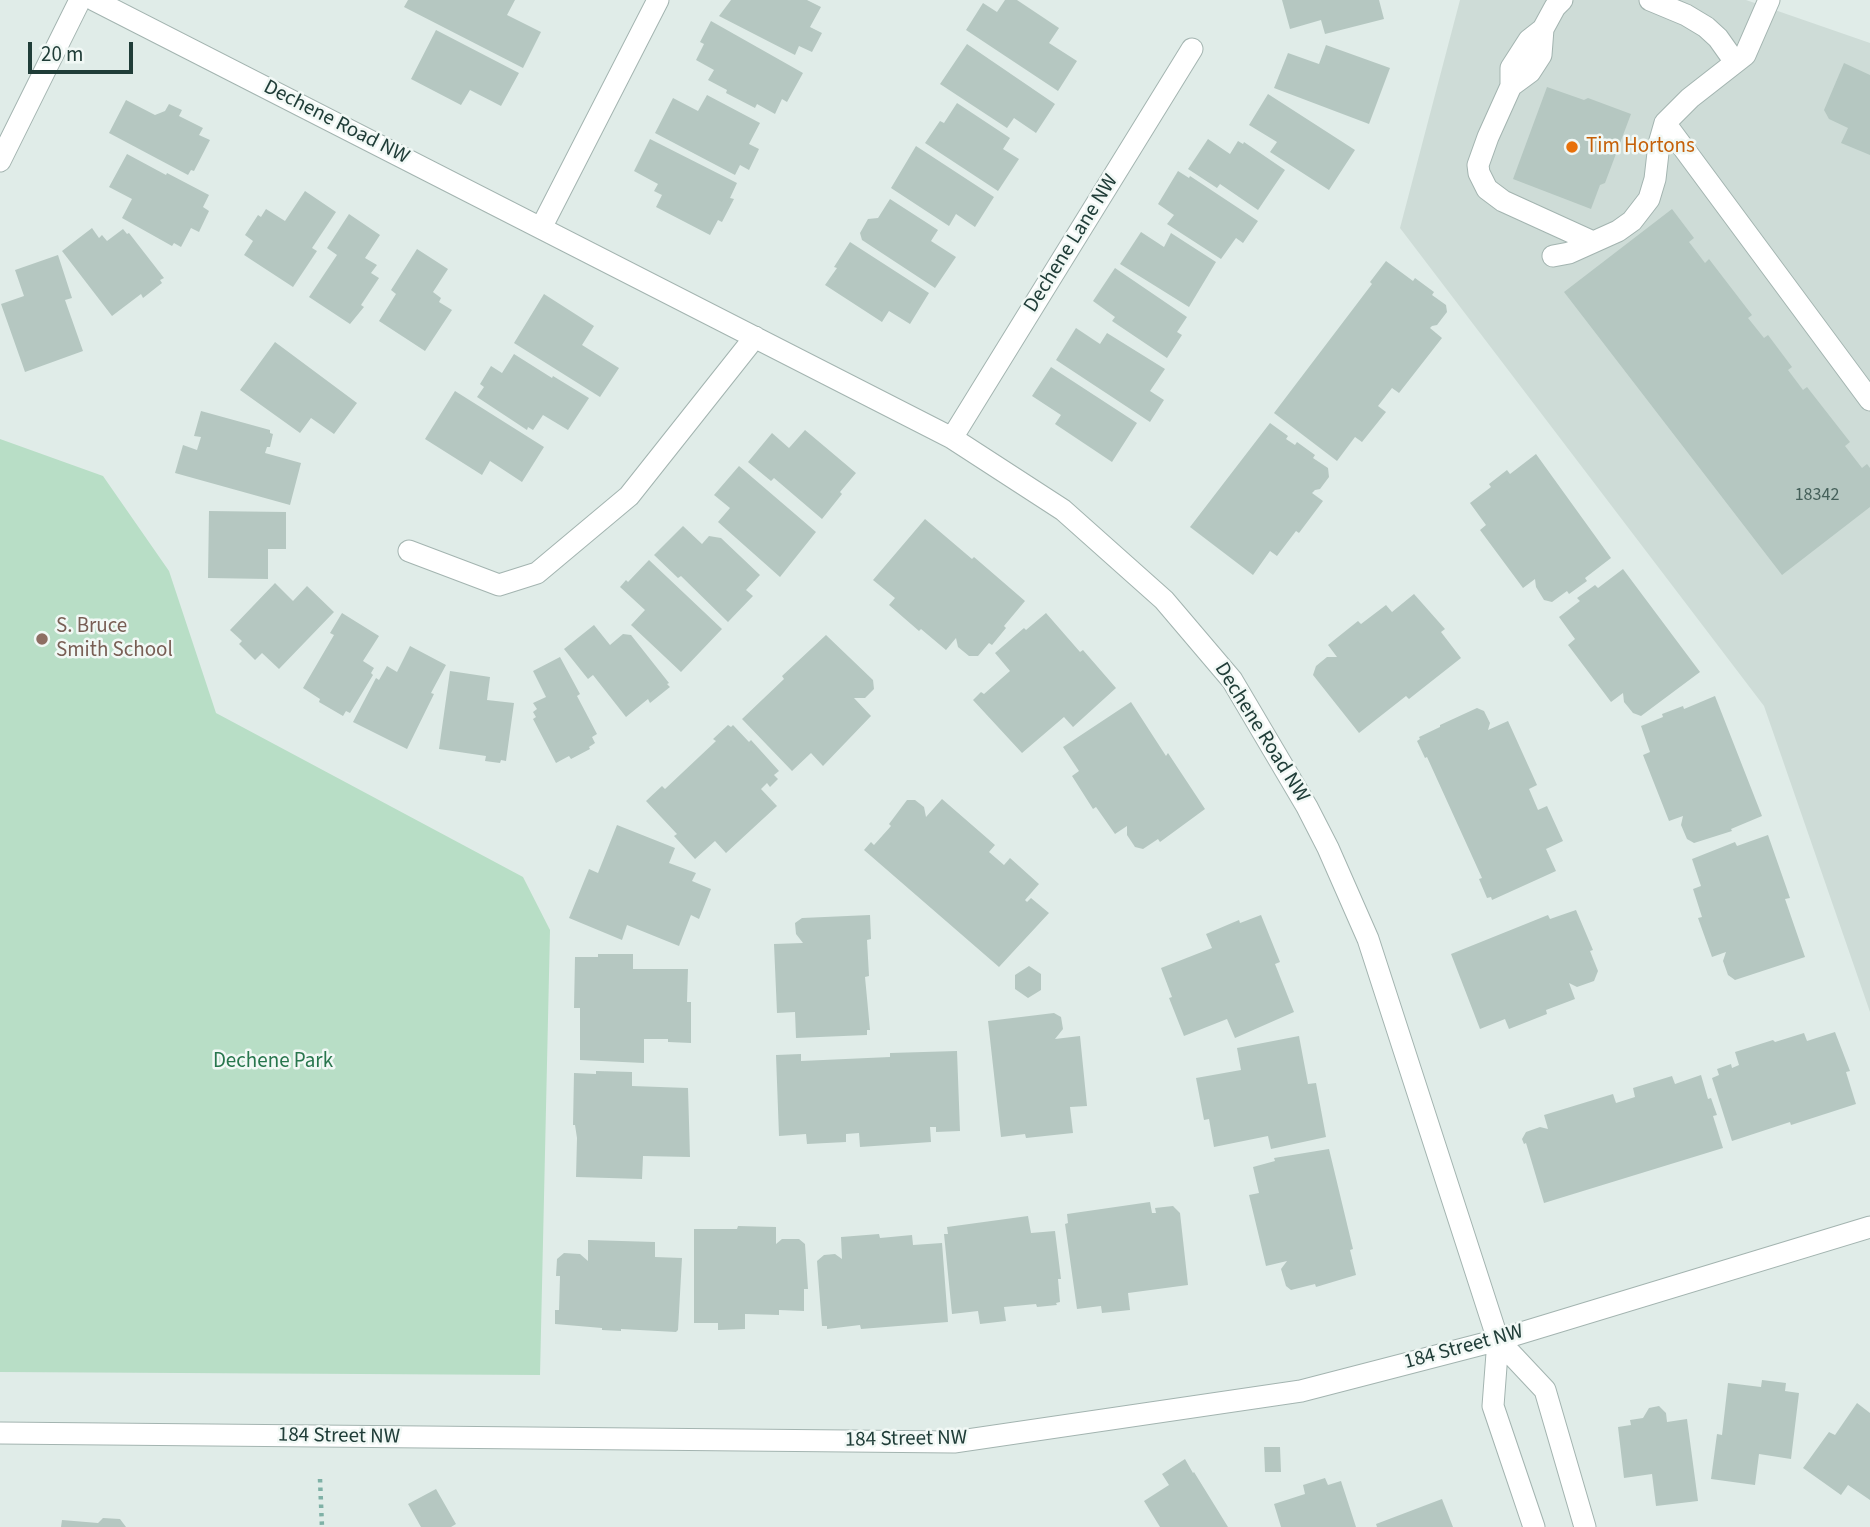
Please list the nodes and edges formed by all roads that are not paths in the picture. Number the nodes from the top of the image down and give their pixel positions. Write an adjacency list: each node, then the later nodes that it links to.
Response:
1 (80, 0): 10 (street)
2 (94, 0): 11 (street, Dechene Road NW)
3 (658, 0): 11 (street)
4 (1562, 0): 12 (street)
5 (1650, 0): 8 (street)
6 (1769, 0): 8 (street)
7 (1192, 49): 16 (street, Dechene Lane NW)
8 (1735, 62): 9 (street)
9 (1665, 123): 12 (street); 15 (street)
10 (0, 161)
11 (541, 228): 14 (street, Dechene Road NW)
12 (1593, 242): 13 (street)
13 (1553, 256)
14 (755, 337): 16 (street, Dechene Road NW); 17 (street)
15 (1870, 400)
16 (952, 439): 19 (street, Dechene Road NW)
17 (409, 551)
18 (1870, 1227): 19 (street, 184 Street NW)
19 (1499, 1340): 20 (street, 184 Street NW); 21 (street); 22 (street)
20 (0, 1433)
21 (1534, 1527)
22 (1585, 1527)

